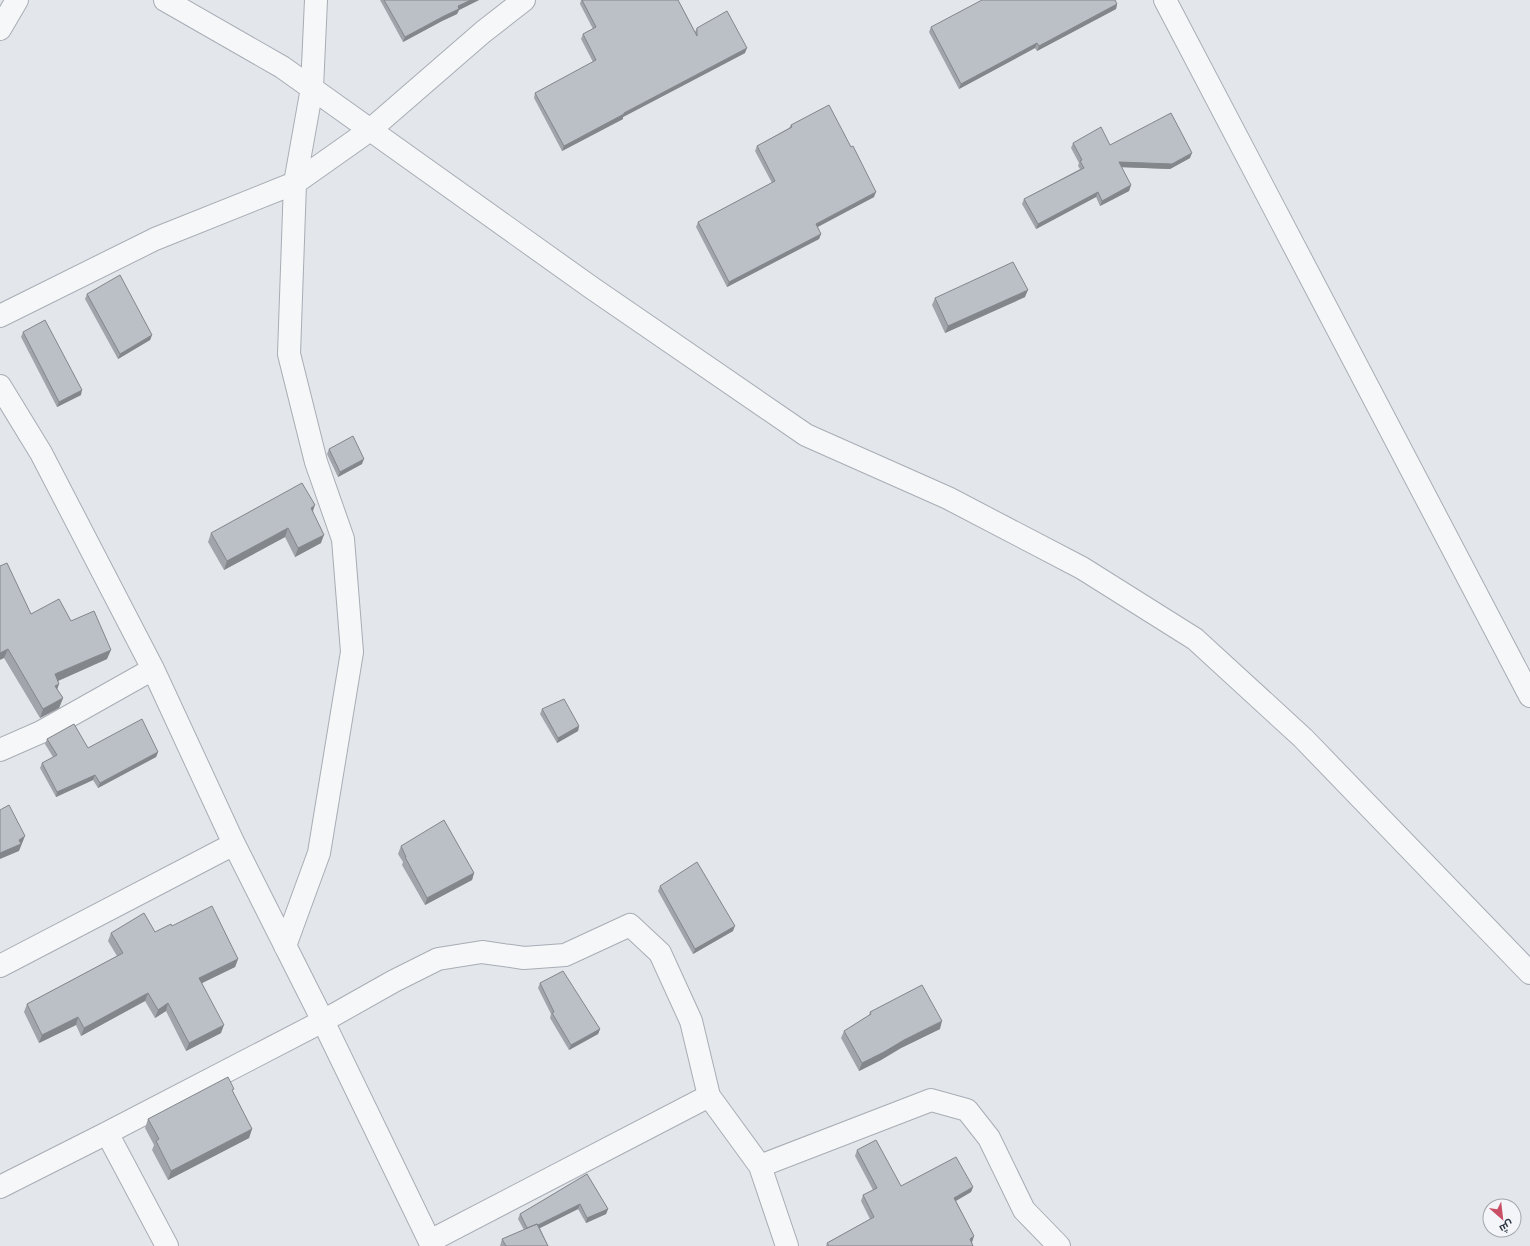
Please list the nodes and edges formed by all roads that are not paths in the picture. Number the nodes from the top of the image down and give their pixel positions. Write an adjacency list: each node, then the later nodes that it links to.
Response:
1 (17, 0): 7 (street)
2 (165, 0): 6 (street)
3 (316, 0): 8 (street)
4 (524, 0): 9 (street)
5 (1165, 0): 14 (street)
6 (197, 8): 8 (street)
7 (0, 29)
8 (312, 88): 9 (street); 10 (street)
9 (370, 130): 10 (street); 19 (street)
10 (295, 183): 11 (street); 17 (street)
11 (0, 316)
12 (0, 386): 13 (street)
13 (153, 669): 15 (street); 16 (street)
14 (1530, 696)
15 (0, 750)
16 (234, 844): 17 (street); 18 (street)
17 (285, 946): 20 (street)
18 (0, 966)
19 (1530, 973)
20 (323, 1021): 21 (street); 22 (street); 25 (street)
21 (709, 1096): 23 (street); 25 (street)
22 (107, 1133): 24 (street); 26 (street)
23 (760, 1166): 27 (street); 28 (street)
24 (0, 1187)
25 (431, 1243)
26 (167, 1246)
27 (787, 1246)
28 (1059, 1246)

